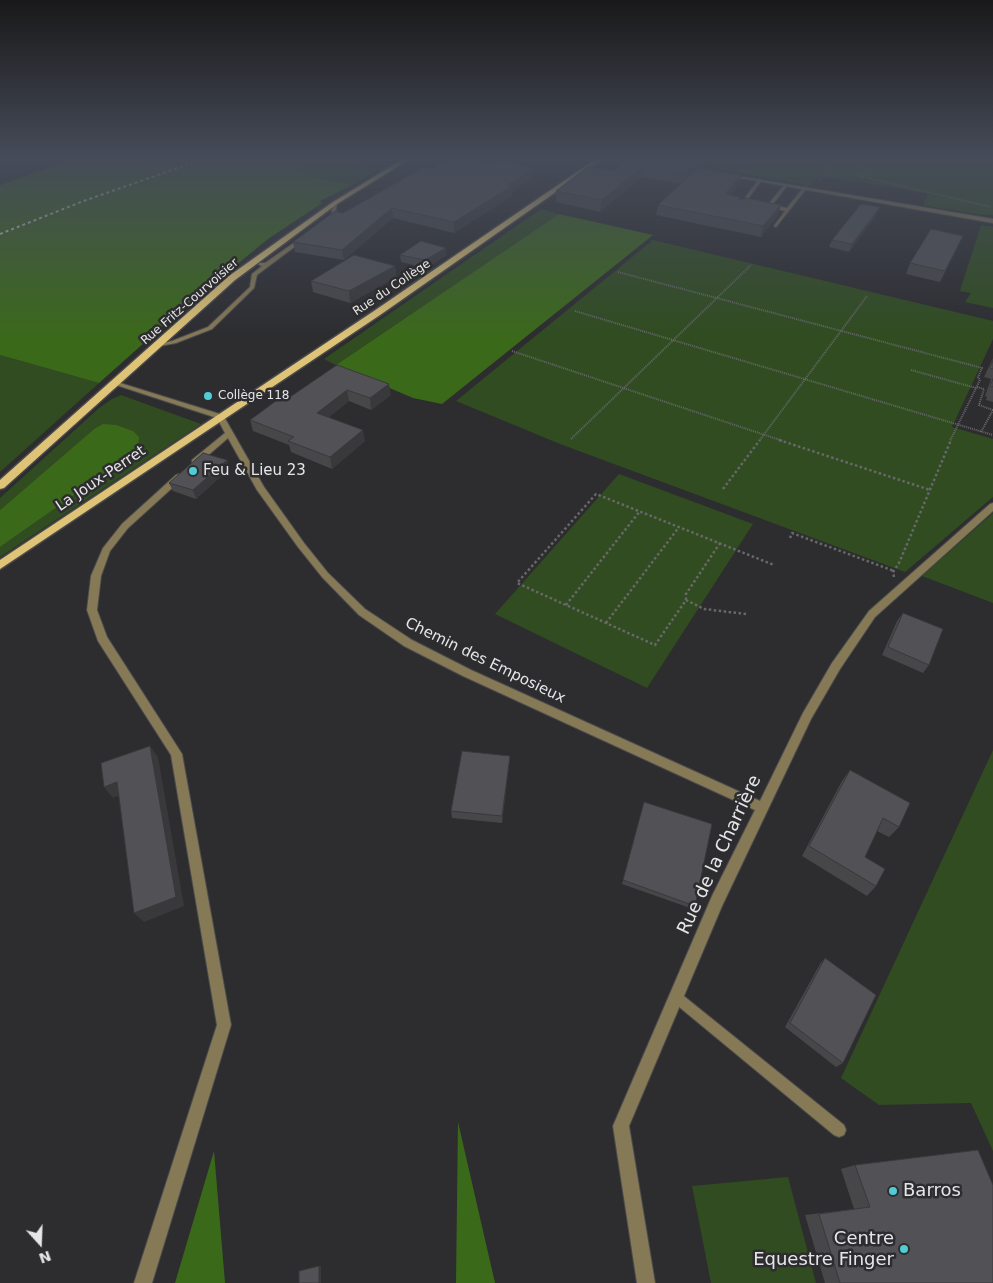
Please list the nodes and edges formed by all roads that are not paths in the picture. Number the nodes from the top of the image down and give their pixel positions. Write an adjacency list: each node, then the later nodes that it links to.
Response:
1 (313, 219): 8 (main road, Rue Fritz-Courvoisier)
2 (332, 219): 5 (lane)
3 (516, 219): 12 (main road, Rue du Collège)
4 (781, 219): 6 (lane)
5 (326, 224)
6 (776, 226)
7 (311, 234): 9 (lane)
8 (253, 263): 9 (lane); 10 (main road, Rue Fritz-Courvoisier)
9 (266, 265): 10 (lane)
10 (156, 346): 11 (main road, Rue Fritz-Courvoisier)
11 (115, 383): 12 (street); 14 (main road)
12 (220, 417): 13 (street, Chemin des Emposieux); 16 (main road, La Joux-Perret)
13 (228, 434): 17 (street, Chemin des Emposieux); 20 (street)
14 (0, 486)
15 (993, 506): 17 (street, Rue de la Charrière)
16 (0, 565)
17 (762, 808): 18 (street, Rue de la Charrière)
18 (676, 997): 19 (lane); 21 (street, Rue de la Charrière)
19 (839, 1130)
20 (143, 1283)
21 (646, 1283)

